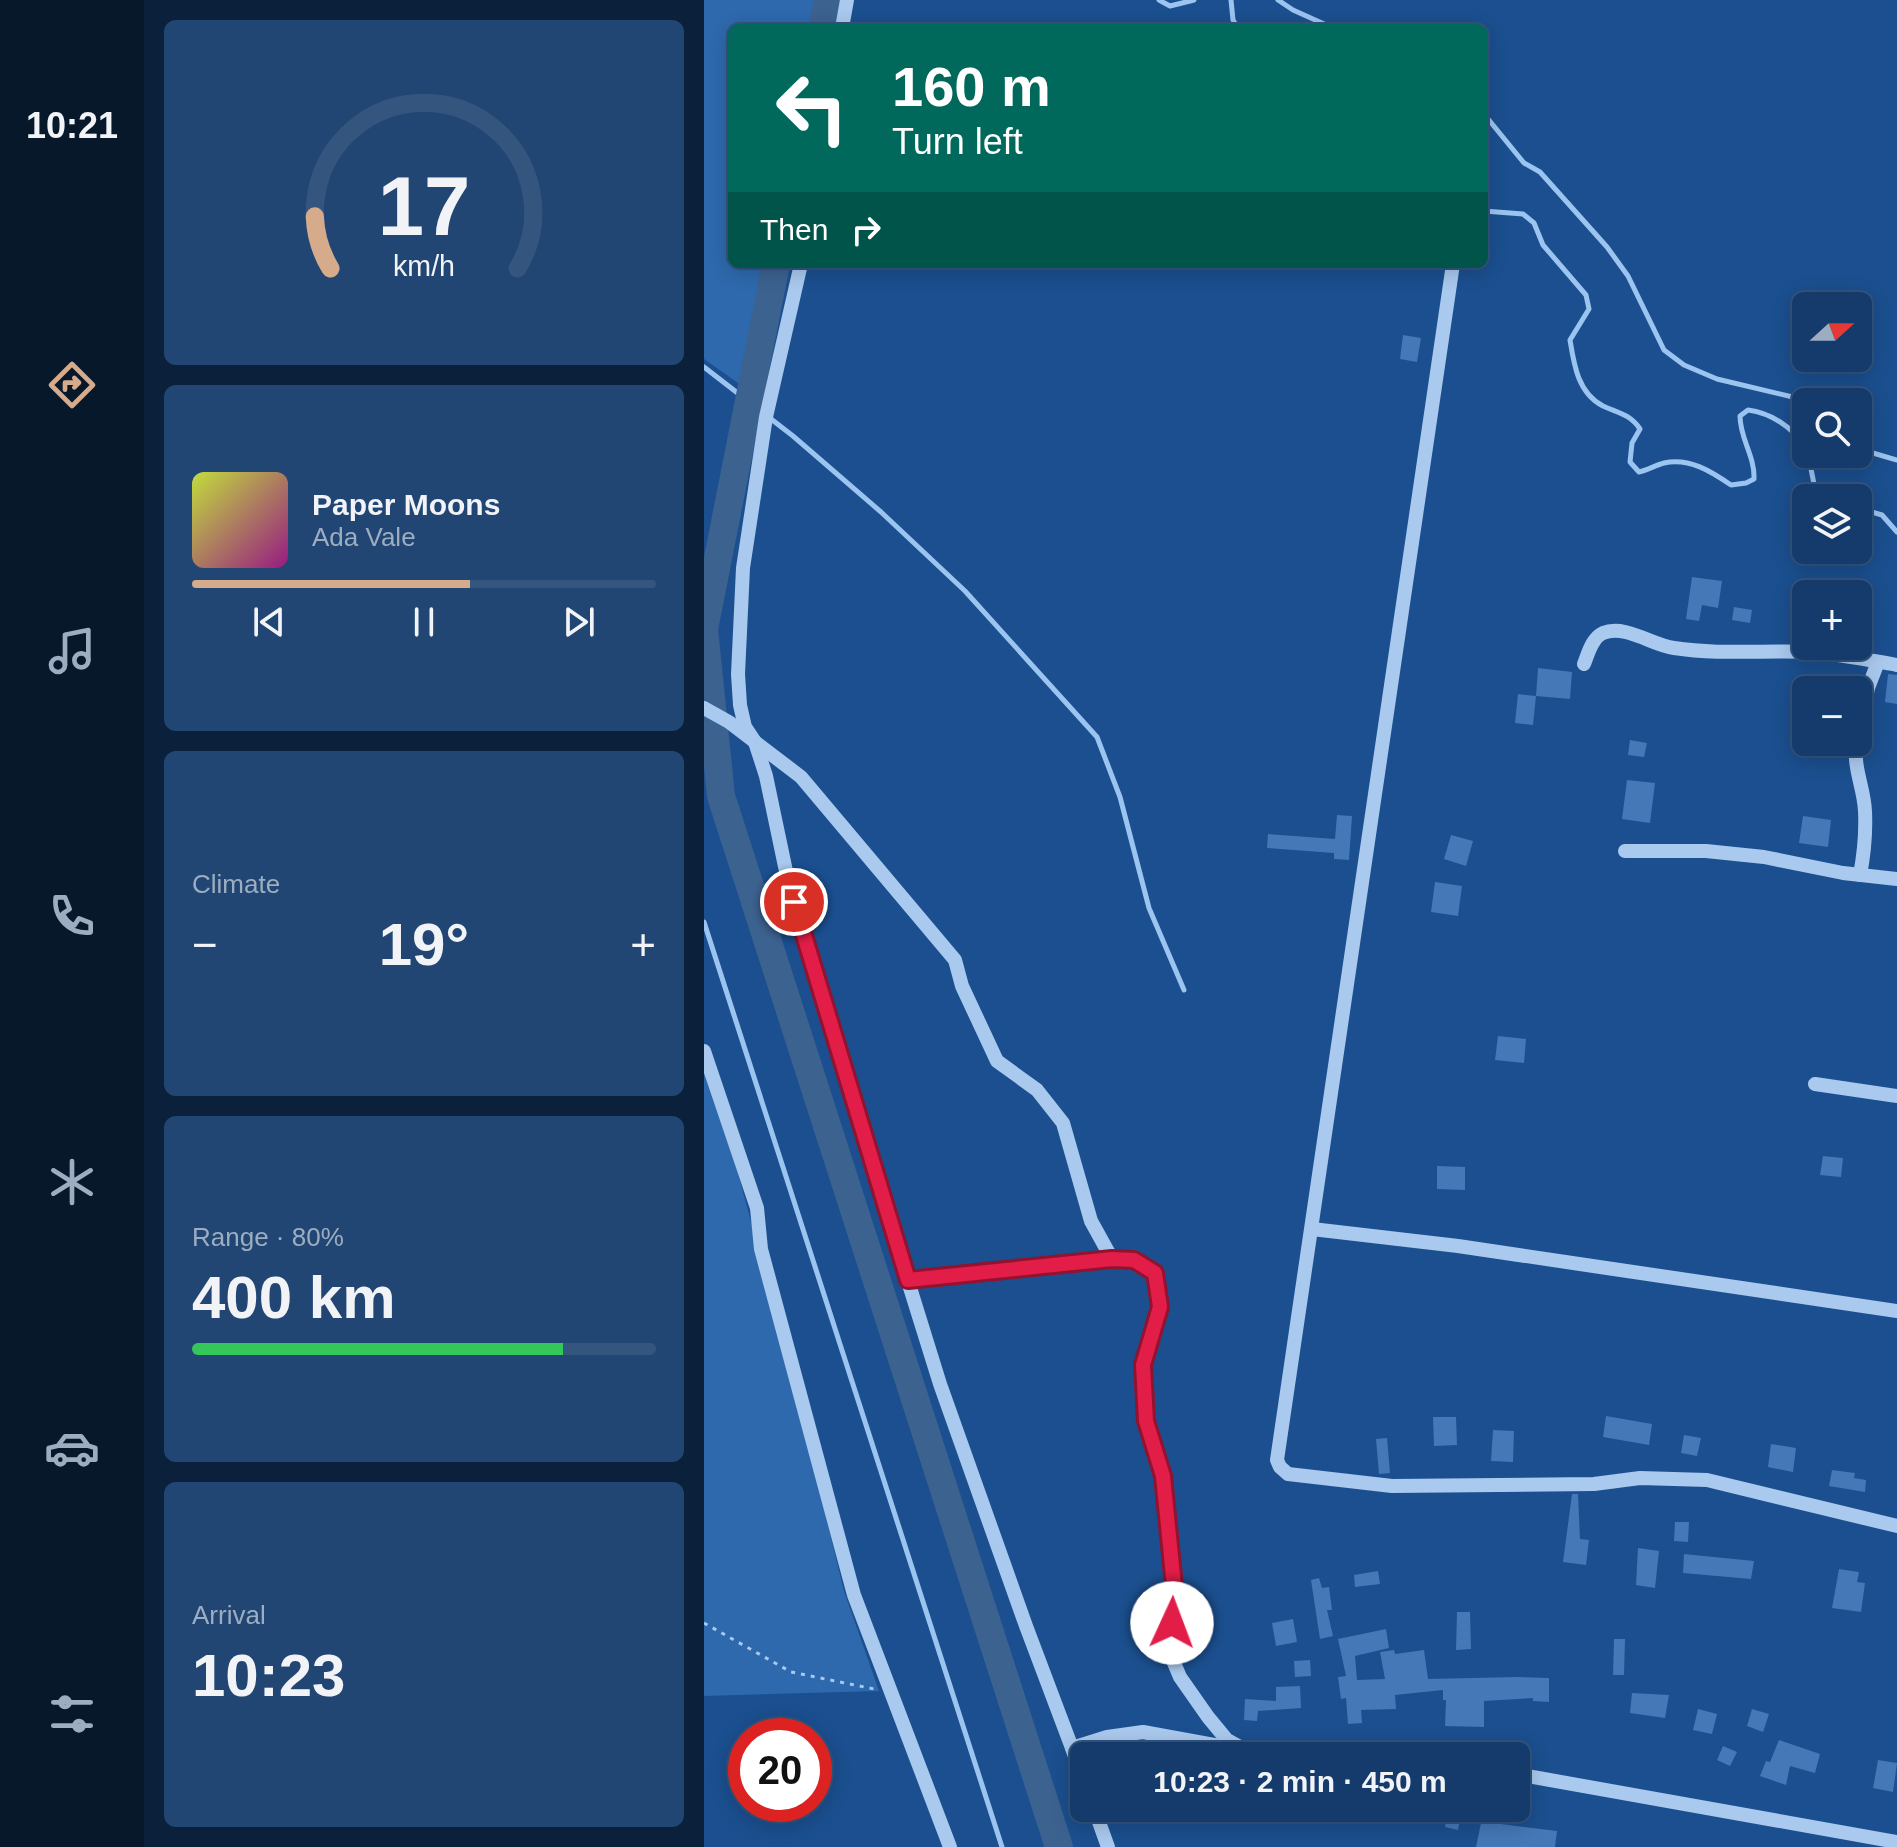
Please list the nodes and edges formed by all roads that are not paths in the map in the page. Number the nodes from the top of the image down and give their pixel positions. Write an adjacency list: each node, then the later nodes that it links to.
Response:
1 (847, 0): 2 (street)
2 (843, 24)
3 (800, 268): 10 (street)
4 (1452, 268): 18 (street)
5 (1878, 662): 6 (street); 7 (street); 8 (street)
6 (1584, 664)
7 (1897, 665)
8 (1872, 678)
9 (704, 708): 10 (street)
10 (755, 742): 19 (street); 20 (street)
11 (1854, 756): 13 (street)
12 (1625, 851): 13 (street)
13 (1860, 875): 14 (street)
14 (1897, 879)
15 (704, 1051): 30 (street)
16 (1815, 1084): 17 (street)
17 (1897, 1096)
18 (1312, 1229): 21 (street); 22 (street)
19 (1112, 1259): 20 (street); 26 (street)
20 (908, 1280): 23 (street)
21 (1897, 1311)
22 (1897, 1526)
23 (1070, 1742)
24 (1091, 1742): 25 (street)
25 (1198, 1742)
26 (1231, 1742)
27 (1530, 1776): 29 (street)
28 (1099, 1822): 31 (street)
29 (1897, 1842)
30 (950, 1847)
31 (1108, 1847)

